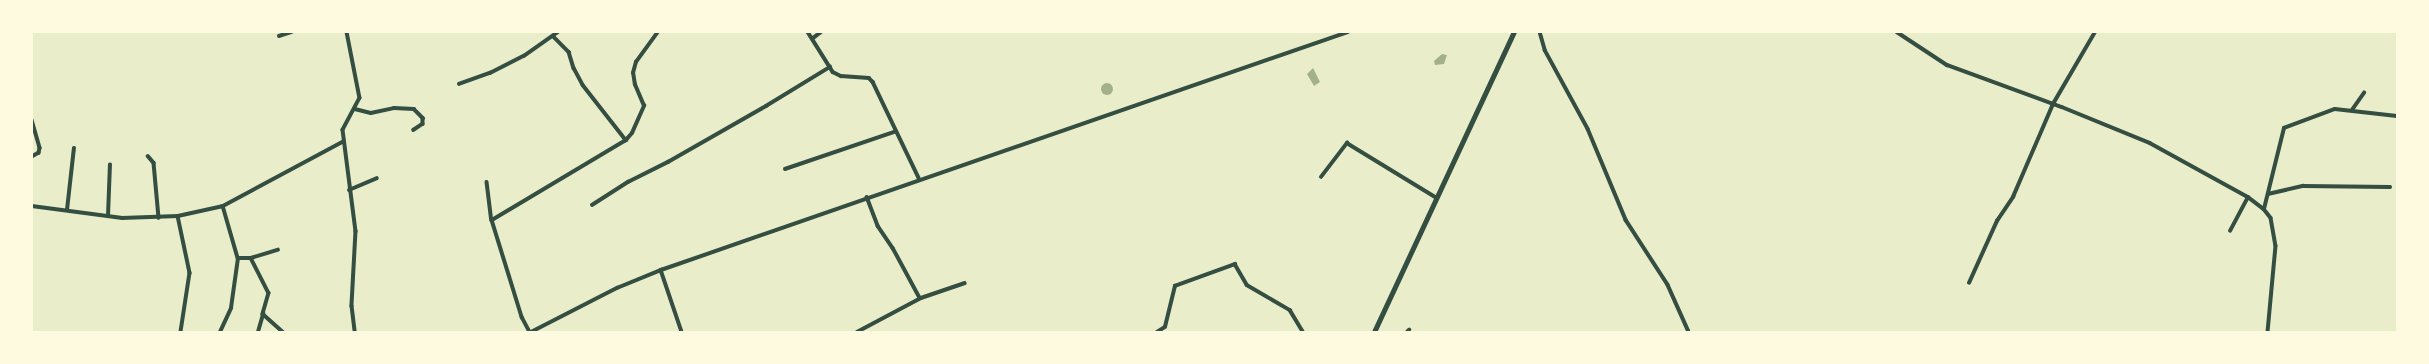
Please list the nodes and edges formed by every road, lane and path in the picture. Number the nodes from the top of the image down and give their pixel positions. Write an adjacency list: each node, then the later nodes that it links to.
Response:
1 (291, 32): 12 (street)
2 (347, 32): 19 (street)
3 (558, 32): 13 (street)
4 (658, 32): 25 (street)
5 (808, 32): 14 (street)
6 (821, 32): 14 (street)
7 (1348, 32): 34 (street)
8 (1514, 32): 41 (street)
9 (1540, 32): 71 (street)
10 (1897, 32): 18 (street)
11 (2095, 32): 18 (street)
12 (280, 36)
13 (553, 36): 16 (street); 25 (street)
14 (812, 39): 15 (street)
15 (830, 66): 24 (street); 42 (street)
16 (459, 84)
17 (2364, 93): 20 (street)
18 (2053, 104): 40 (street); 57 (street)
19 (355, 109): 23 (street); 26 (street)
20 (2352, 110): 21 (street); 38 (street)
21 (2397, 116)
22 (32, 120): 29 (street)
23 (414, 130)
24 (894, 132): 31 (street); 34 (street)
25 (626, 140): 50 (street)
26 (344, 141): 37 (street); 44 (street)
27 (74, 148): 46 (street)
28 (148, 156): 49 (street)
29 (32, 157)
30 (110, 165): 47 (street)
31 (785, 170)
32 (1321, 177): 41 (street)
33 (377, 178): 37 (street)
34 (919, 178): 39 (street)
35 (487, 182): 50 (street)
36 (2390, 187): 38 (street)
37 (349, 190): 64 (street)
38 (2268, 194): 45 (street)
39 (867, 196): 55 (street); 58 (street)
40 (2248, 197): 45 (street); 51 (street)
41 (1437, 198): 70 (street)
42 (592, 205)
43 (32, 206): 46 (street)
44 (223, 206): 48 (street); 53 (street)
45 (2264, 209): 72 (street)
46 (67, 210): 47 (street)
47 (108, 216): 49 (street)
48 (178, 216): 49 (street); 60 (street)
49 (159, 218)
50 (492, 220): 65 (street)
51 (2230, 231)
52 (278, 250): 54 (street)
53 (238, 258): 54 (street); 61 (street)
54 (251, 258): 59 (street)
55 (661, 270): 65 (street); 66 (street)
56 (966, 283): 58 (street)
57 (1969, 283)
58 (920, 298): 67 (street)
59 (263, 314): 62 (street); 63 (street)
60 (181, 332)
61 (220, 332)
62 (258, 332)
63 (283, 332)
64 (355, 332)
65 (531, 332)
66 (682, 332)
67 (857, 332)
68 (1157, 332): 69 (street)
69 (1303, 332)
70 (1374, 332)
71 (1689, 332)
72 (2268, 332)

